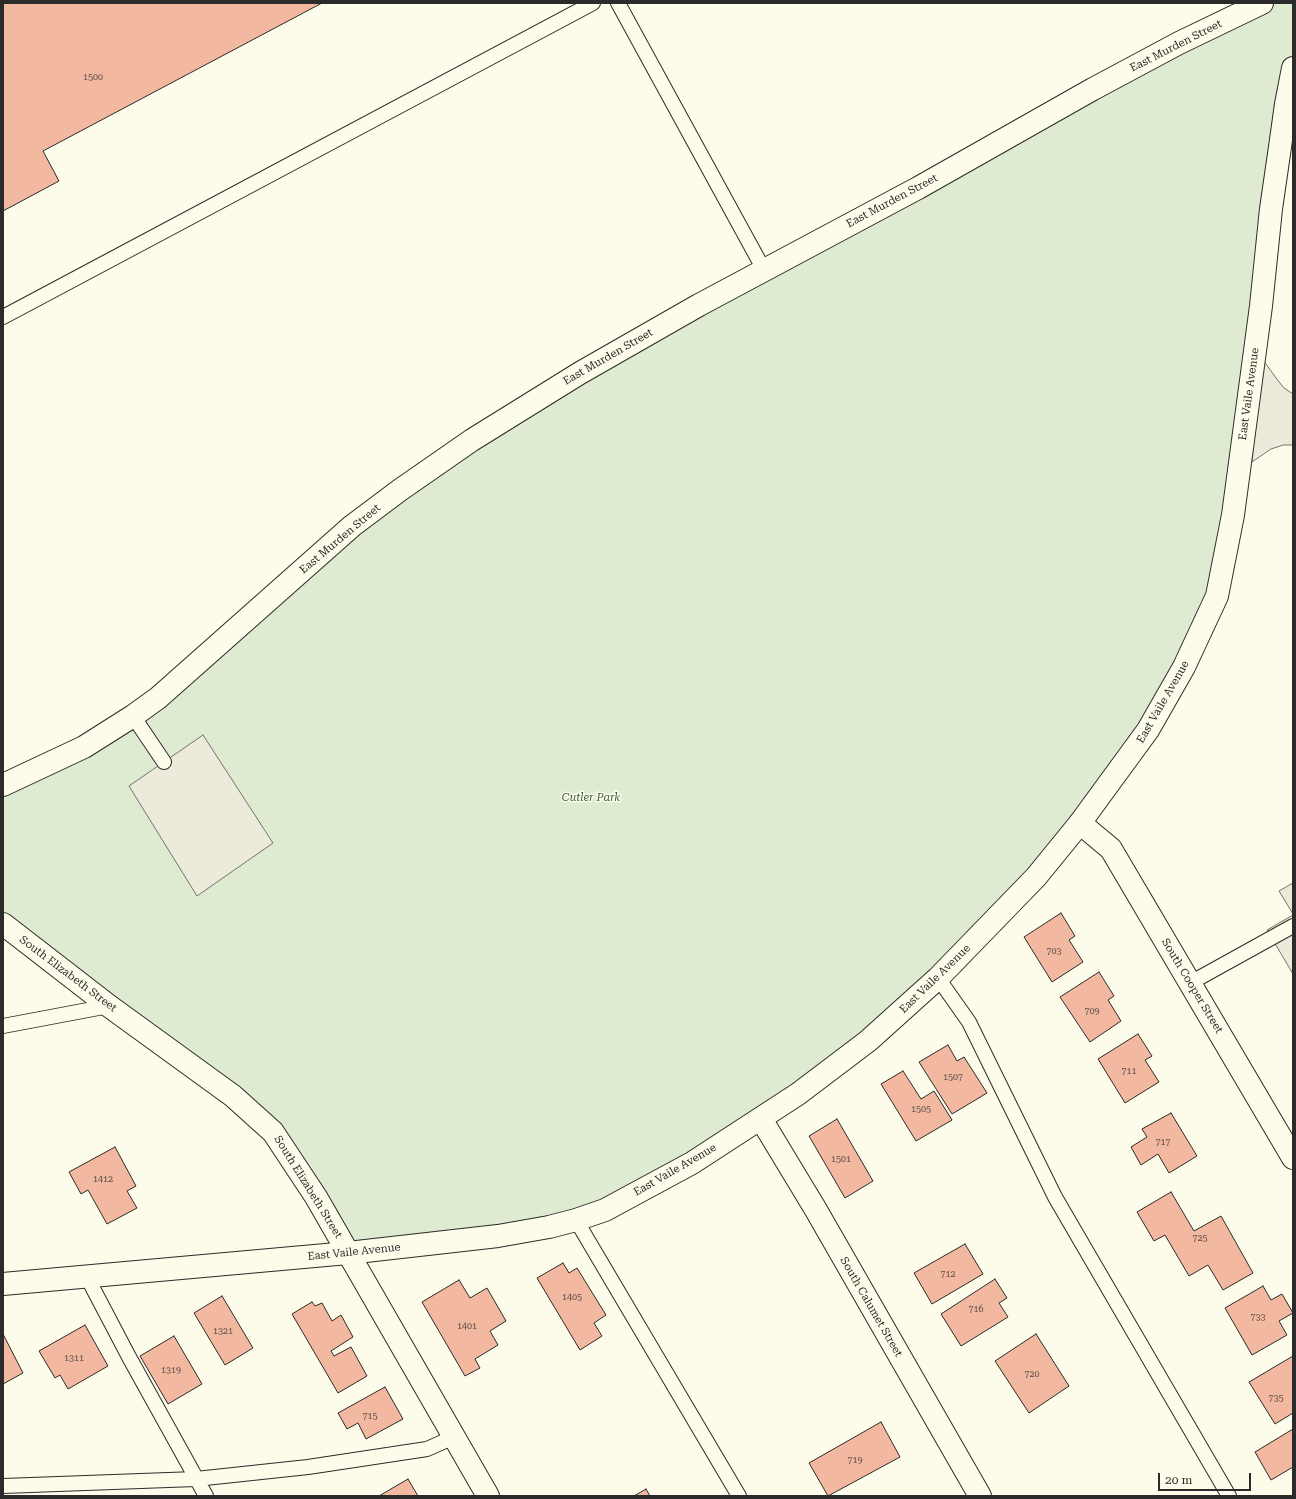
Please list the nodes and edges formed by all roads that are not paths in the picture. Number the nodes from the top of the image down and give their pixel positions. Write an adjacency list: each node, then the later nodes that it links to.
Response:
1 (592, 3): 6 (lane)
2 (618, 3): 5 (lane)
3 (1262, 3): 5 (street, East Murden Street)
4 (1293, 68): 10 (street, East Vaile Avenue)
5 (764, 270): 7 (street, East Murden Street)
6 (3, 317)
7 (133, 716): 8 (lane); 9 (street, East Murden Street)
8 (164, 762)
9 (3, 785)
10 (1080, 822): 13 (street, East Vaile Avenue); 14 (street, South Cooper Street)
11 (3, 924): 15 (street, South Elizabeth Street)
12 (1293, 926): 14 (lane)
13 (938, 978): 17 (street, East Vaile Avenue); 30 (lane)
14 (1190, 984): 18 (street, South Cooper Street)
15 (109, 1006): 16 (lane); 20 (street, South Elizabeth Street)
16 (3, 1026)
17 (761, 1119): 19 (street, East Vaile Avenue); 29 (street, South Calumet Street)
18 (1293, 1158)
19 (576, 1220): 20 (street, East Vaile Avenue); 28 (lane)
20 (348, 1253): 21 (street, East Vaile Avenue); 23 (street, South Elizabeth Street)
21 (87, 1277): 22 (street, East Vaile Avenue); 24 (lane)
22 (3, 1284)
23 (454, 1437): 24 (lane); 27 (street, South Elizabeth Street)
24 (196, 1479): 25 (lane); 26 (lane)
25 (3, 1486)
26 (206, 1496)
27 (488, 1496)
28 (739, 1496)
29 (980, 1496)
30 (1229, 1496)

